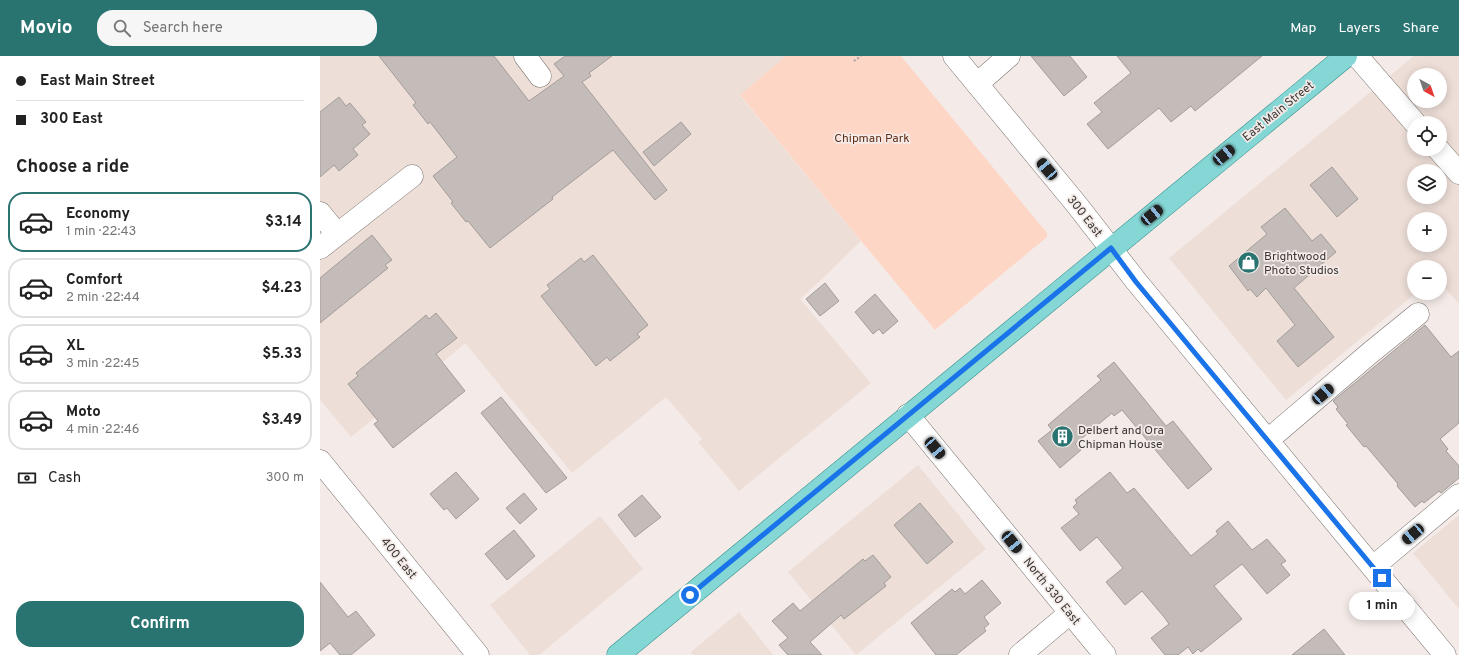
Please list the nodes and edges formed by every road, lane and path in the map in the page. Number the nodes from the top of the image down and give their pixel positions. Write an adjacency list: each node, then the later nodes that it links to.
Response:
1 (525, 56): 8 (street)
2 (861, 56): 7 (path)
3 (954, 56): 9 (street, 300 East)
4 (1009, 56): 9 (street)
5 (1346, 56): 17 (main road, East Main Street)
6 (1357, 56): 10 (street)
7 (854, 61)
8 (540, 76)
9 (977, 84): 17 (street, 300 East)
10 (1410, 116)
11 (1444, 156): 12 (street)
12 (1459, 173)
13 (412, 176): 15 (street)
14 (320, 214): 15 (street)
15 (337, 234): 16 (street)
16 (320, 248)
17 (1111, 248): 19 (main road, East Main Street); 20 (street, 300 East)
18 (1418, 314): 20 (street)
19 (908, 415): 24 (street, North 330 East); 26 (main road, East Main Street)
20 (1268, 440): 23 (street, 300 East)
21 (320, 461): 25 (street, 400 East)
22 (1459, 495): 23 (street)
23 (1373, 567): 29 (street, 300 East)
24 (1070, 613): 27 (street); 28 (street, North 330 East)
25 (478, 655)
26 (618, 655)
27 (1020, 655)
28 (1105, 655)
29 (1445, 655)

